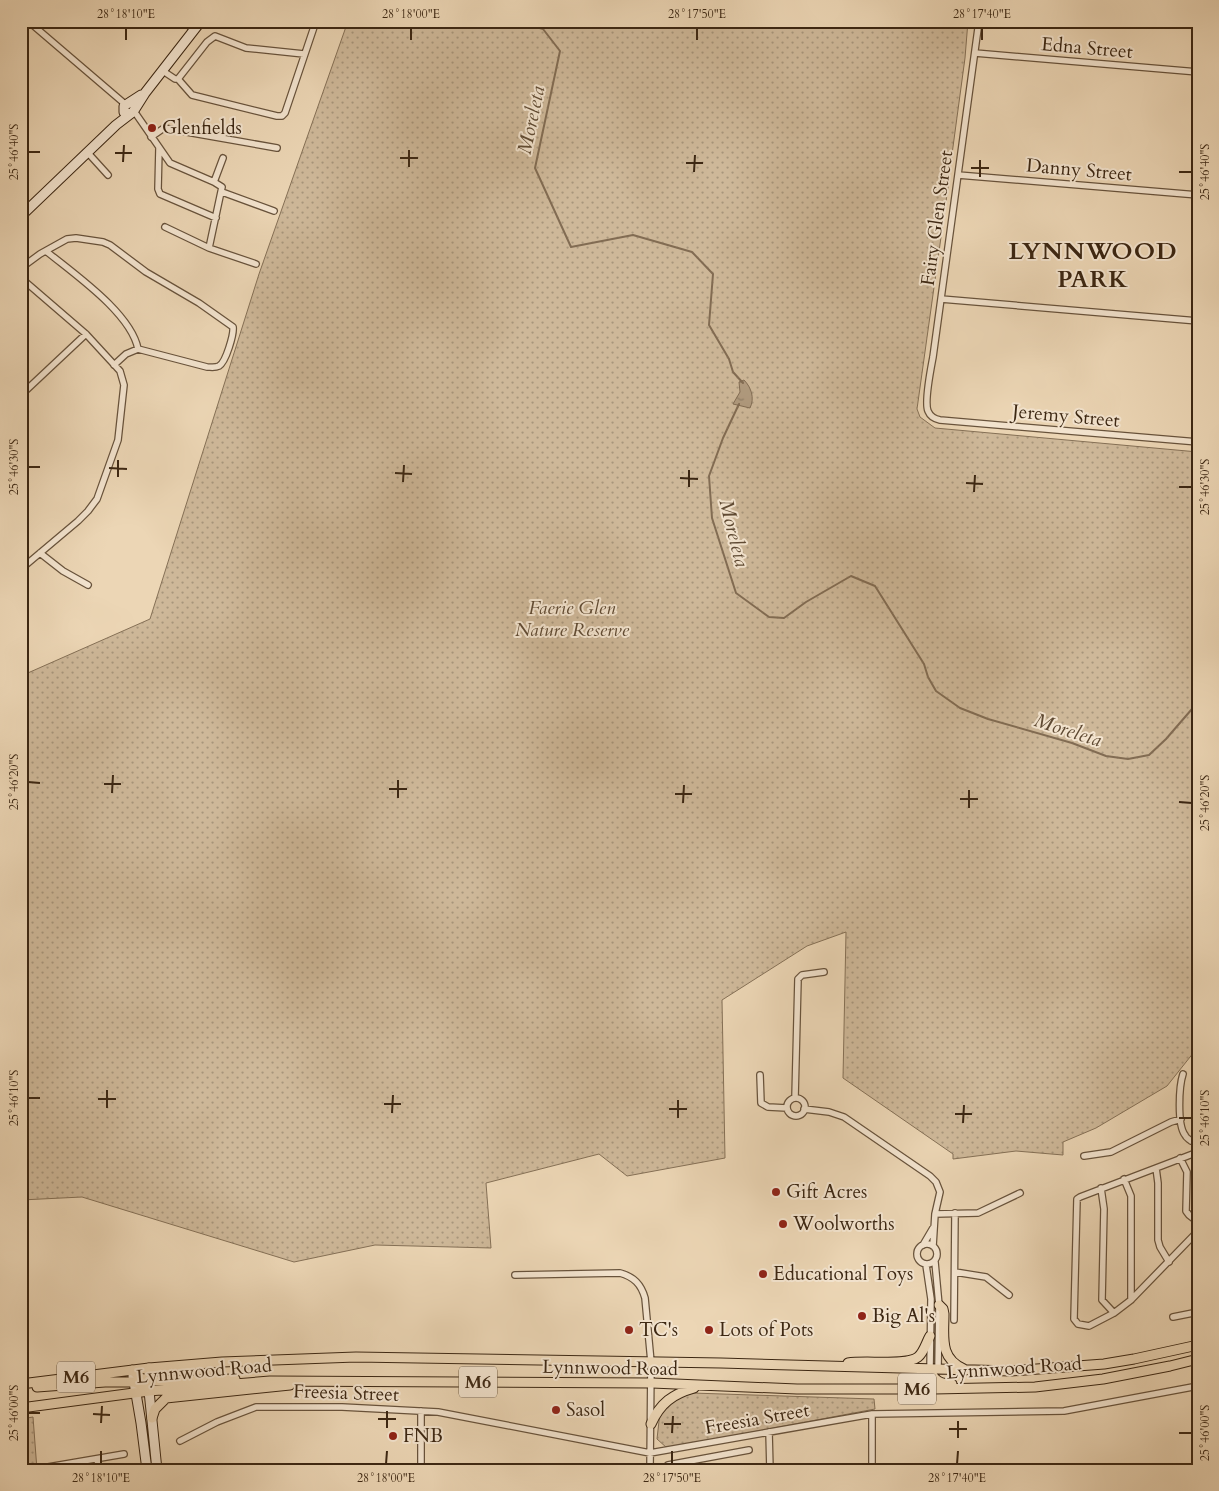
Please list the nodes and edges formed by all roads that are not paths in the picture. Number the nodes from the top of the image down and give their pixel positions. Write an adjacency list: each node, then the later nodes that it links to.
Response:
1 (28, 21): 13 (street)
2 (184, 21): 6 (street)
3 (201, 21): 6 (street)
4 (316, 21): 8 (street)
5 (979, 21): 7 (street, Fairy Glen Street)
6 (194, 30): 9 (street)
7 (974, 53): 10 (street, Edna Street); 21 (street, Fairy Glen Street)
8 (304, 54): 11 (street); 11 (street)
9 (163, 70): 11 (street); 13 (street)
10 (1198, 72)
11 (178, 79)
12 (21, 106): 14 (street)
13 (130, 109): 15 (street); 18 (street)
14 (22, 124)
15 (150, 137): 16 (street); 17 (street)
16 (159, 148): 22 (street); 27 (street)
17 (277, 148)
18 (88, 153): 20 (street); 26 (street)
19 (222, 158): 22 (street)
20 (108, 175)
21 (958, 175): 24 (street, Danny Street); 34 (street, Fairy Glen Street)
22 (214, 182): 23 (street)
23 (222, 192): 25 (street); 27 (street)
24 (1198, 195)
25 (274, 211)
26 (21, 216)
27 (216, 218): 29 (street)
28 (165, 228): 29 (street)
29 (209, 248): 31 (street)
30 (46, 251): 32 (street); 37 (street); 37 (street)
31 (256, 264)
32 (21, 271)
33 (21, 278): 36 (street)
34 (941, 299): 35 (street); 40 (street, Fairy Glen Street)
35 (1198, 321)
36 (86, 334): 38 (street); 39 (street)
37 (138, 349): 38 (street)
38 (114, 364): 42 (street)
39 (21, 395)
40 (933, 418): 41 (street, Jeremy Street)
41 (1198, 442)
42 (40, 553): 43 (street); 44 (street)
43 (21, 569)
44 (88, 585)
45 (824, 972): 48 (street)
46 (1183, 1074): 51 (street)
47 (760, 1075): 49 (street)
48 (795, 1098): 49 (street); 50 (street)
49 (787, 1108): 50 (street)
50 (804, 1109): 61 (street)
51 (1181, 1119): 52 (street); 54 (street)
52 (1198, 1142)
53 (1198, 1152): 55 (street)
54 (1084, 1156)
55 (1180, 1158): 56 (street); 62 (street)
56 (1156, 1168): 57 (street); 68 (street)
57 (1124, 1179): 58 (street); 73 (street)
58 (1101, 1188): 76 (street); 76 (street)
59 (1020, 1193): 60 (street)
60 (955, 1213): 61 (street); 70 (street)
61 (935, 1214): 63 (street)
62 (1198, 1222)
63 (934, 1226): 65 (street); 66 (street)
64 (1198, 1231): 68 (street)
65 (923, 1245): 66 (street); 69 (street)
66 (933, 1246): 67 (street)
67 (935, 1262): 69 (street); 74 (street)
68 (1169, 1262): 73 (street)
69 (926, 1264): 79 (street)
70 (955, 1272): 72 (street); 78 (street)
71 (515, 1275): 82 (street)
72 (1009, 1295)
73 (1131, 1300): 76 (street)
74 (939, 1305): 85 (main road); 87 (street)
75 (1198, 1312): 77 (street)
76 (1114, 1313)
77 (1173, 1316)
78 (954, 1320)
79 (930, 1336): 83 (main road); 87 (street)
80 (1198, 1345): 85 (main road, Lynnwood Road / M6)
81 (1198, 1359): 92 (main road, Lynnwood Road / M6)
82 (651, 1362): 83 (main road, Lynnwood Road / M6); 84 (main road, Lynnwood Road / M6); 94 (street)
83 (828, 1367): 87 (main road, Lynnwood Road / M6)
84 (149, 1368): 86 (main road, Lynnwood Road / M6); 90 (street)
85 (966, 1369): 87 (main road, Lynnwood Road / M6)
86 (132, 1370): 90 (main road); 93 (street); 95 (main road, Lynnwood Road / M6)
87 (934, 1370): 89 (main road)
88 (322, 1380): 91 (main road, Lynnwood Road / M6); 94 (main road, Lynnwood Road / M6); 105 (main road)
89 (937, 1380): 92 (main road); 99 (main road)
90 (148, 1381): 91 (main road); 100 (street)
91 (270, 1381): 100 (main road, Lynnwood Road / M6)
92 (1077, 1381): 99 (main road, Lynnwood Road / M6)
93 (134, 1382): 98 (main road); 100 (main road); 101 (street)
94 (652, 1383): 96 (main road, Lynnwood Road / M6); 106 (street)
95 (21, 1384)
96 (701, 1386): 99 (main road, Lynnwood Road / M6); 106 (main road)
97 (1198, 1386): 104 (street, Freesia Street)
98 (21, 1388)
99 (913, 1389)
100 (149, 1390): 101 (main road, Lynnwood Road / M6); 105 (street)
101 (136, 1392): 102 (main road, Lynnwood Road / M6); 115 (street)
102 (21, 1408)
103 (421, 1411): 108 (street, Freesia Street); 110 (street, Freesia Street); 117 (street)
104 (872, 1414): 107 (street, Freesia Street); 121 (street)
105 (152, 1418): 116 (street)
106 (651, 1424): 110 (street)
107 (769, 1432): 110 (street, Freesia Street); 120 (street)
108 (180, 1441)
109 (749, 1450): 119 (street)
110 (650, 1453): 118 (street)
111 (124, 1454): 112 (street)
112 (97, 1459): 113 (street); 114 (street)
113 (45, 1470)
114 (99, 1470)
115 (147, 1470)
116 (157, 1470)
117 (421, 1470)
118 (650, 1470)
119 (669, 1470)
120 (770, 1470)
121 (872, 1470)

